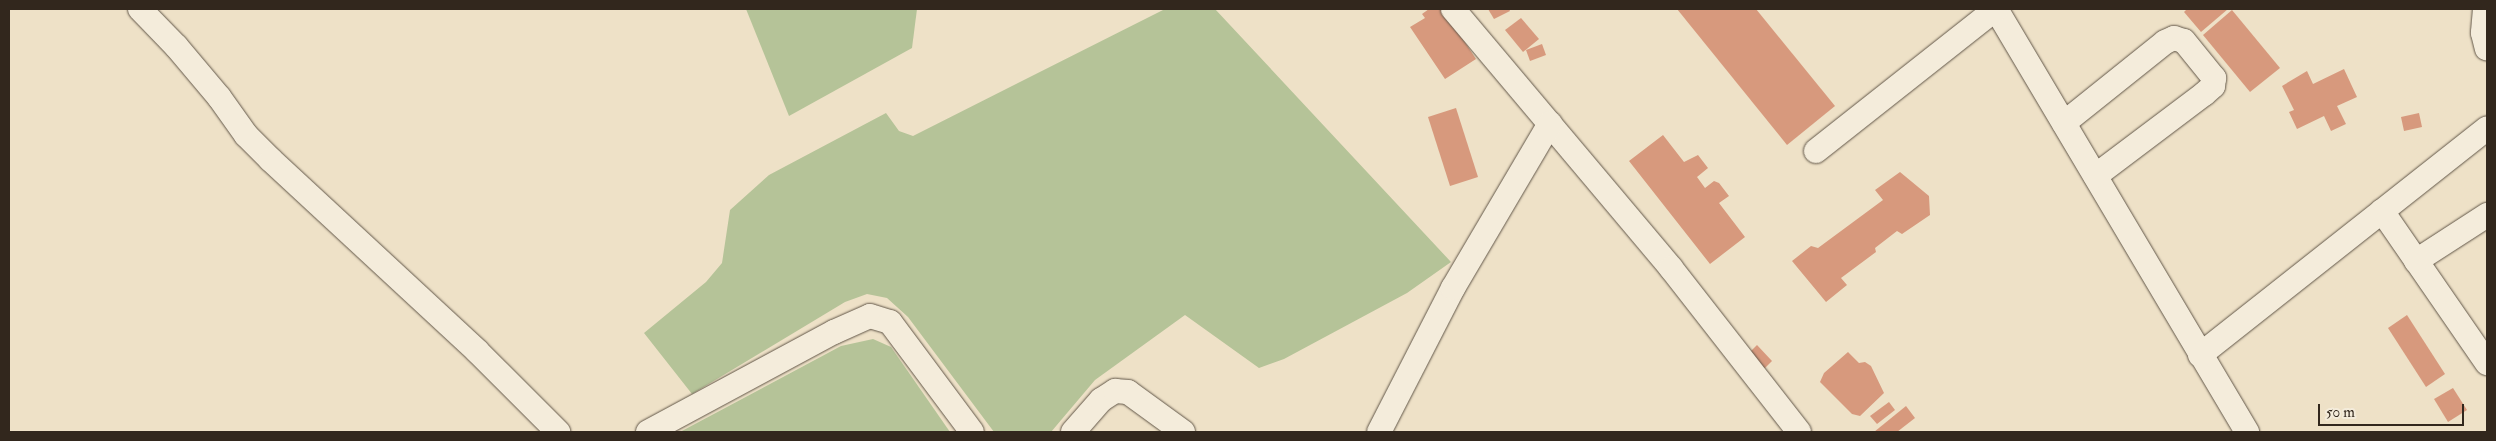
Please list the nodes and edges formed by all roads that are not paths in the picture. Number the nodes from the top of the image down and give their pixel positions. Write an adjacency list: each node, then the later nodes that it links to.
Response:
1 (140, 9): 16 (street)
2 (1453, 9): 6 (street)
3 (1996, 9): 7 (street); 9 (street)
4 (2485, 9): 5 (street)
5 (2487, 49)
6 (1550, 123): 21 (street); 22 (street)
7 (2064, 123): 10 (street); 10 (street)
8 (2487, 128): 11 (street)
9 (1816, 150)
10 (2095, 176): 14 (street)
11 (2382, 211): 13 (street); 14 (street)
12 (2487, 215): 13 (street)
13 (2416, 261): 15 (street)
14 (2200, 354): 23 (street)
15 (2487, 364)
16 (558, 432)
17 (648, 432): 18 (street)
18 (972, 432)
19 (1073, 432): 20 (street)
20 (1183, 432)
21 (1379, 432)
22 (1799, 432)
23 (2247, 432)

